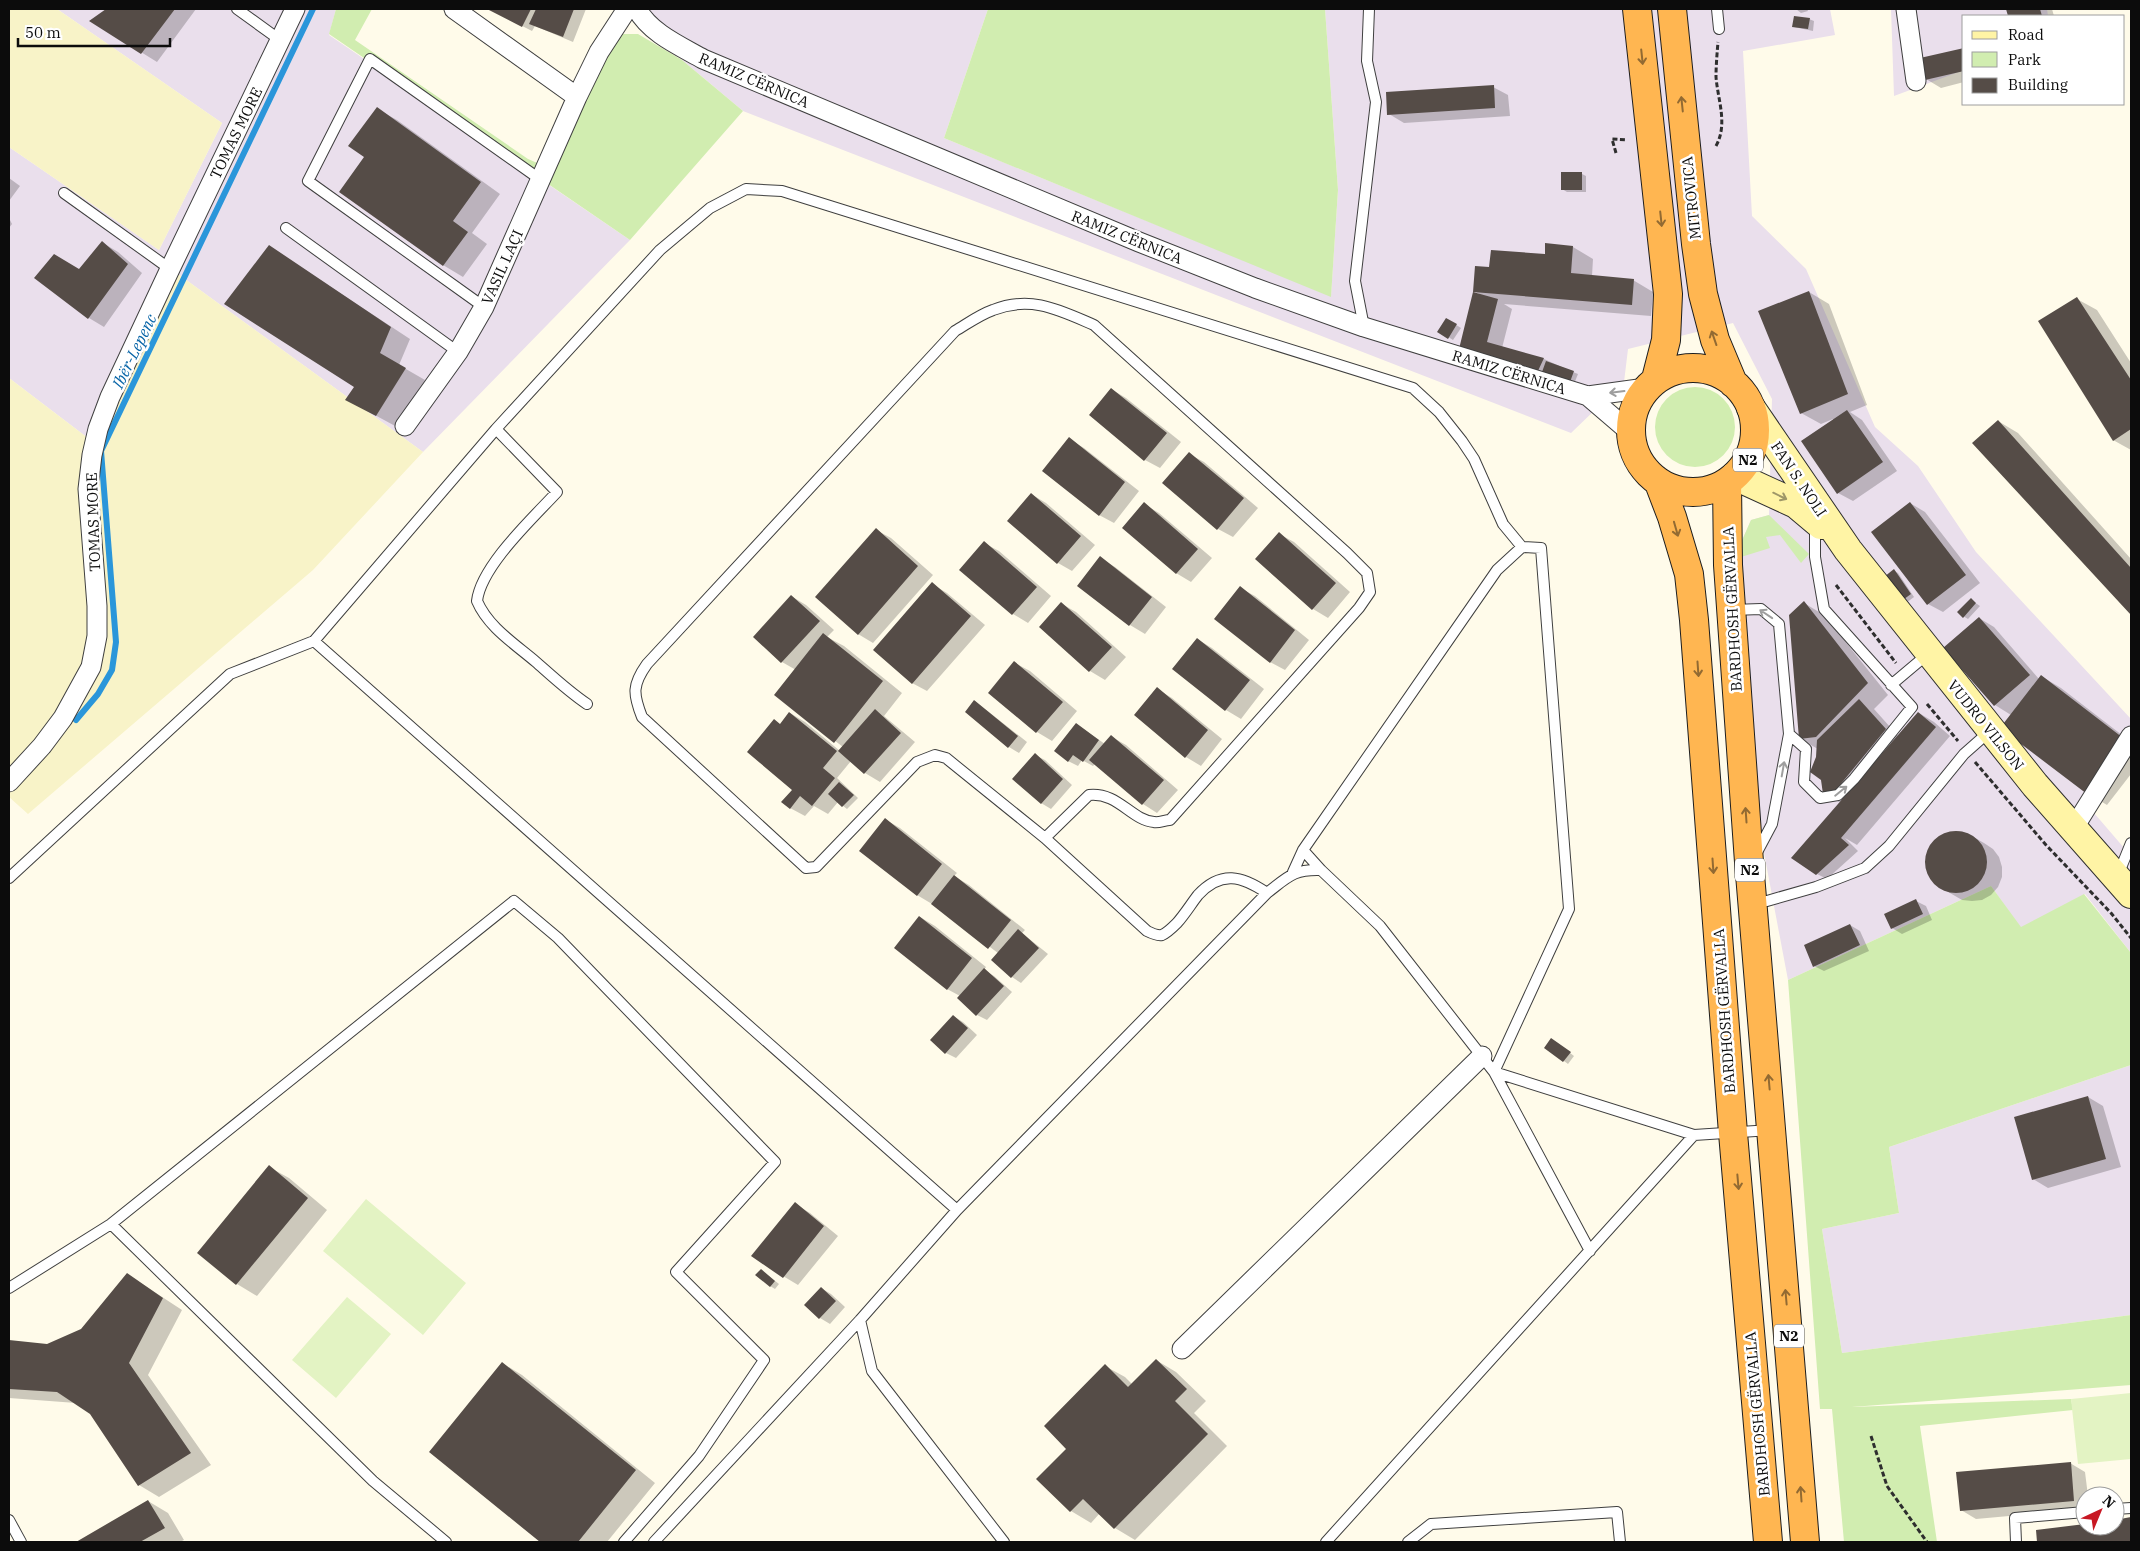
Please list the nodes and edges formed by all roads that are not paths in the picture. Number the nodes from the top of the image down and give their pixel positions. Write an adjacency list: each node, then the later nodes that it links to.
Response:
1 (237, 9): 12 (lane)
2 (295, 9): 12 (street, TOMAS MORE)
3 (454, 9): 14 (street)
4 (627, 9): 14 (street, VASIL LAÇI)
5 (637, 9): 20 (street, RAMIZ CËRNICA)
6 (1369, 9): 20 (lane)
7 (1637, 9): 23 (highway, N2, one-way to 23)
8 (1672, 9): 22 (highway, MITROVICA / N2, one-way to 8)
9 (1717, 9): 11 (lane)
10 (1906, 9): 13 (street)
11 (1719, 29)
12 (280, 40): 18 (street, TOMAS MORE)
13 (1916, 81)
14 (577, 97): 15 (street, VASIL LAÇI)
15 (541, 180): 19 (street, VASIL LAÇI); 19 (lane)
16 (64, 193): 18 (lane)
17 (286, 228): 21 (lane)
18 (170, 269): 42 (street, TOMAS MORE)
19 (484, 307): 21 (street, VASIL LAÇI)
20 (1364, 327): 24 (street, RAMIZ CËRNICA)
21 (458, 352): 26 (street, VASIL LAÇI)
22 (1733, 383): 23 (highway, N2); 25 (highway, N2)
23 (1651, 384): 24 (street, one-way to 24); 28 (highway, N2)
24 (1588, 396): 28 (street, RAMIZ CËRNICA)
25 (1751, 408): 29 (highway, N2); 33 (main road, FAN S. NOLI)
26 (406, 426)
27 (496, 430): 32 (lane); 35 (lane); 38 (lane)
28 (1630, 432): 30 (highway, N2)
29 (1731, 480): 30 (highway, N2); 31 (main road, one-way to 31); 34 (highway, BARDHOSH GËRVALLA / N2)
30 (1659, 483): 57 (highway, BARDHOSH GËRVALLA / N2, one-way to 57)
31 (1815, 520): 33 (main road); 37 (lane)
32 (1522, 546): 46 (lane); 55 (lane)
33 (1848, 550): 36 (main road, VUDRO VILSON)
34 (1732, 610): 40 (lane, one-way to 34); 47 (highway, BARDHOSH GËRVALLA / N2, one-way to 34)
35 (314, 641): 50 (lane); 59 (lane)
36 (1929, 653): 37 (lane); 39 (main road, VUDRO VILSON)
37 (1892, 686): 40 (lane, one-way to 37)
38 (587, 704)
39 (1990, 731): 43 (main road, VUDRO VILSON); 53 (lane)
40 (1789, 734): 47 (lane, one-way to 40)
41 (2131, 736): 43 (street)
42 (9, 782)
43 (2073, 829): 51 (main road, VUDRO VILSON)
44 (1045, 838): 44 (lane); 52 (lane)
45 (2131, 843): 51 (lane)
46 (1303, 850): 48 (lane); 49 (lane)
47 (1749, 862): 53 (highway, BARDHOSH GËRVALLA / N2)
48 (1321, 870): 49 (lane); 54 (lane)
49 (1293, 872): 52 (lane)
50 (9, 878)
51 (2124, 886)
52 (1267, 893): 59 (lane)
53 (1753, 902): 56 (highway, BARDHOSH GËRVALLA / N2, one-way to 53)
54 (1482, 1056): 55 (lane); 64 (street)
55 (1494, 1072): 58 (lane); 61 (lane)
56 (1773, 1130): 57 (lane); 76 (highway, BARDHOSH GËRVALLA / N2, one-way to 56)
57 (1734, 1133): 58 (lane); 75 (highway, BARDHOSH GËRVALLA / N2, one-way to 75)
58 (1694, 1135): 61 (lane)
59 (957, 1210): 63 (lane)
60 (111, 1224): 62 (lane); 68 (lane); 69 (lane)
61 (1590, 1251): 72 (lane)
62 (9, 1288)
63 (860, 1320): 70 (lane); 71 (lane)
64 (1182, 1349)
65 (2075, 1513): 77 (lane)
66 (9, 1520): 67 (lane)
67 (22, 1542)
68 (446, 1542)
69 (624, 1542)
70 (654, 1542)
71 (1004, 1542)
72 (1326, 1542)
73 (1408, 1542): 74 (lane)
74 (1620, 1542)
75 (1768, 1542)
76 (1805, 1542)
77 (2016, 1542)

